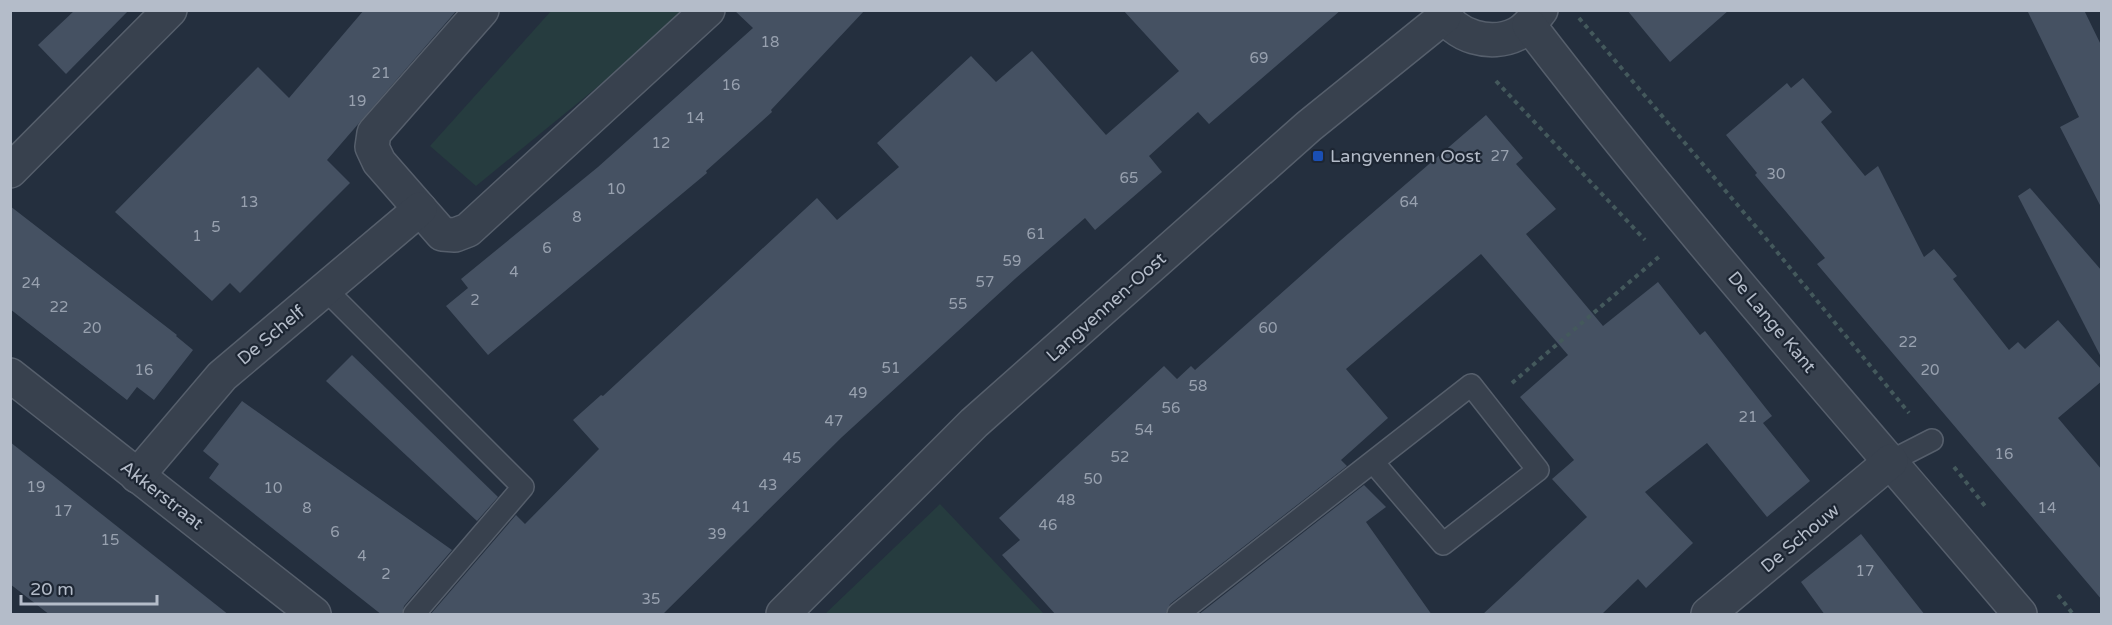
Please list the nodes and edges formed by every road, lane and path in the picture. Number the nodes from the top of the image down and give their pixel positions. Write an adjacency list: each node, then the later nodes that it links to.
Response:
1 (170, 10): 8 (street)
2 (482, 10): 9 (street)
3 (708, 10): 9 (street)
4 (1573, 10): 16 (path)
5 (1442, 14): 7 (street); 24 (street, Langvennen-Oost)
6 (1535, 18): 7 (street); 10 (street, De Lange Kant)
7 (1497, 40): 11 (path)
8 (10, 171)
9 (420, 209): 13 (street, De Schelf)
10 (1698, 235): 11 (path); 17 (street, De Lange Kant)
11 (1660, 256): 12 (path); 15 (path)
12 (1668, 265)
13 (325, 290): 19 (street, De Schelf); 23 (lane)
14 (10, 375): 19 (street, Akkerstraat)
15 (1487, 405): 18 (lane); 18 (lane)
16 (1932, 440): 17 (lane); 20 (path)
17 (1891, 461): 26 (street, De Schouw); 27 (street, De Lange Kant)
18 (1373, 462): 25 (lane)
19 (137, 476): 22 (street, Akkerstraat)
20 (1992, 514)
21 (2051, 587): 28 (path)
22 (314, 615)
23 (414, 615)
24 (783, 615)
25 (1178, 615)
26 (1708, 615)
27 (2020, 615)
28 (2073, 615)

